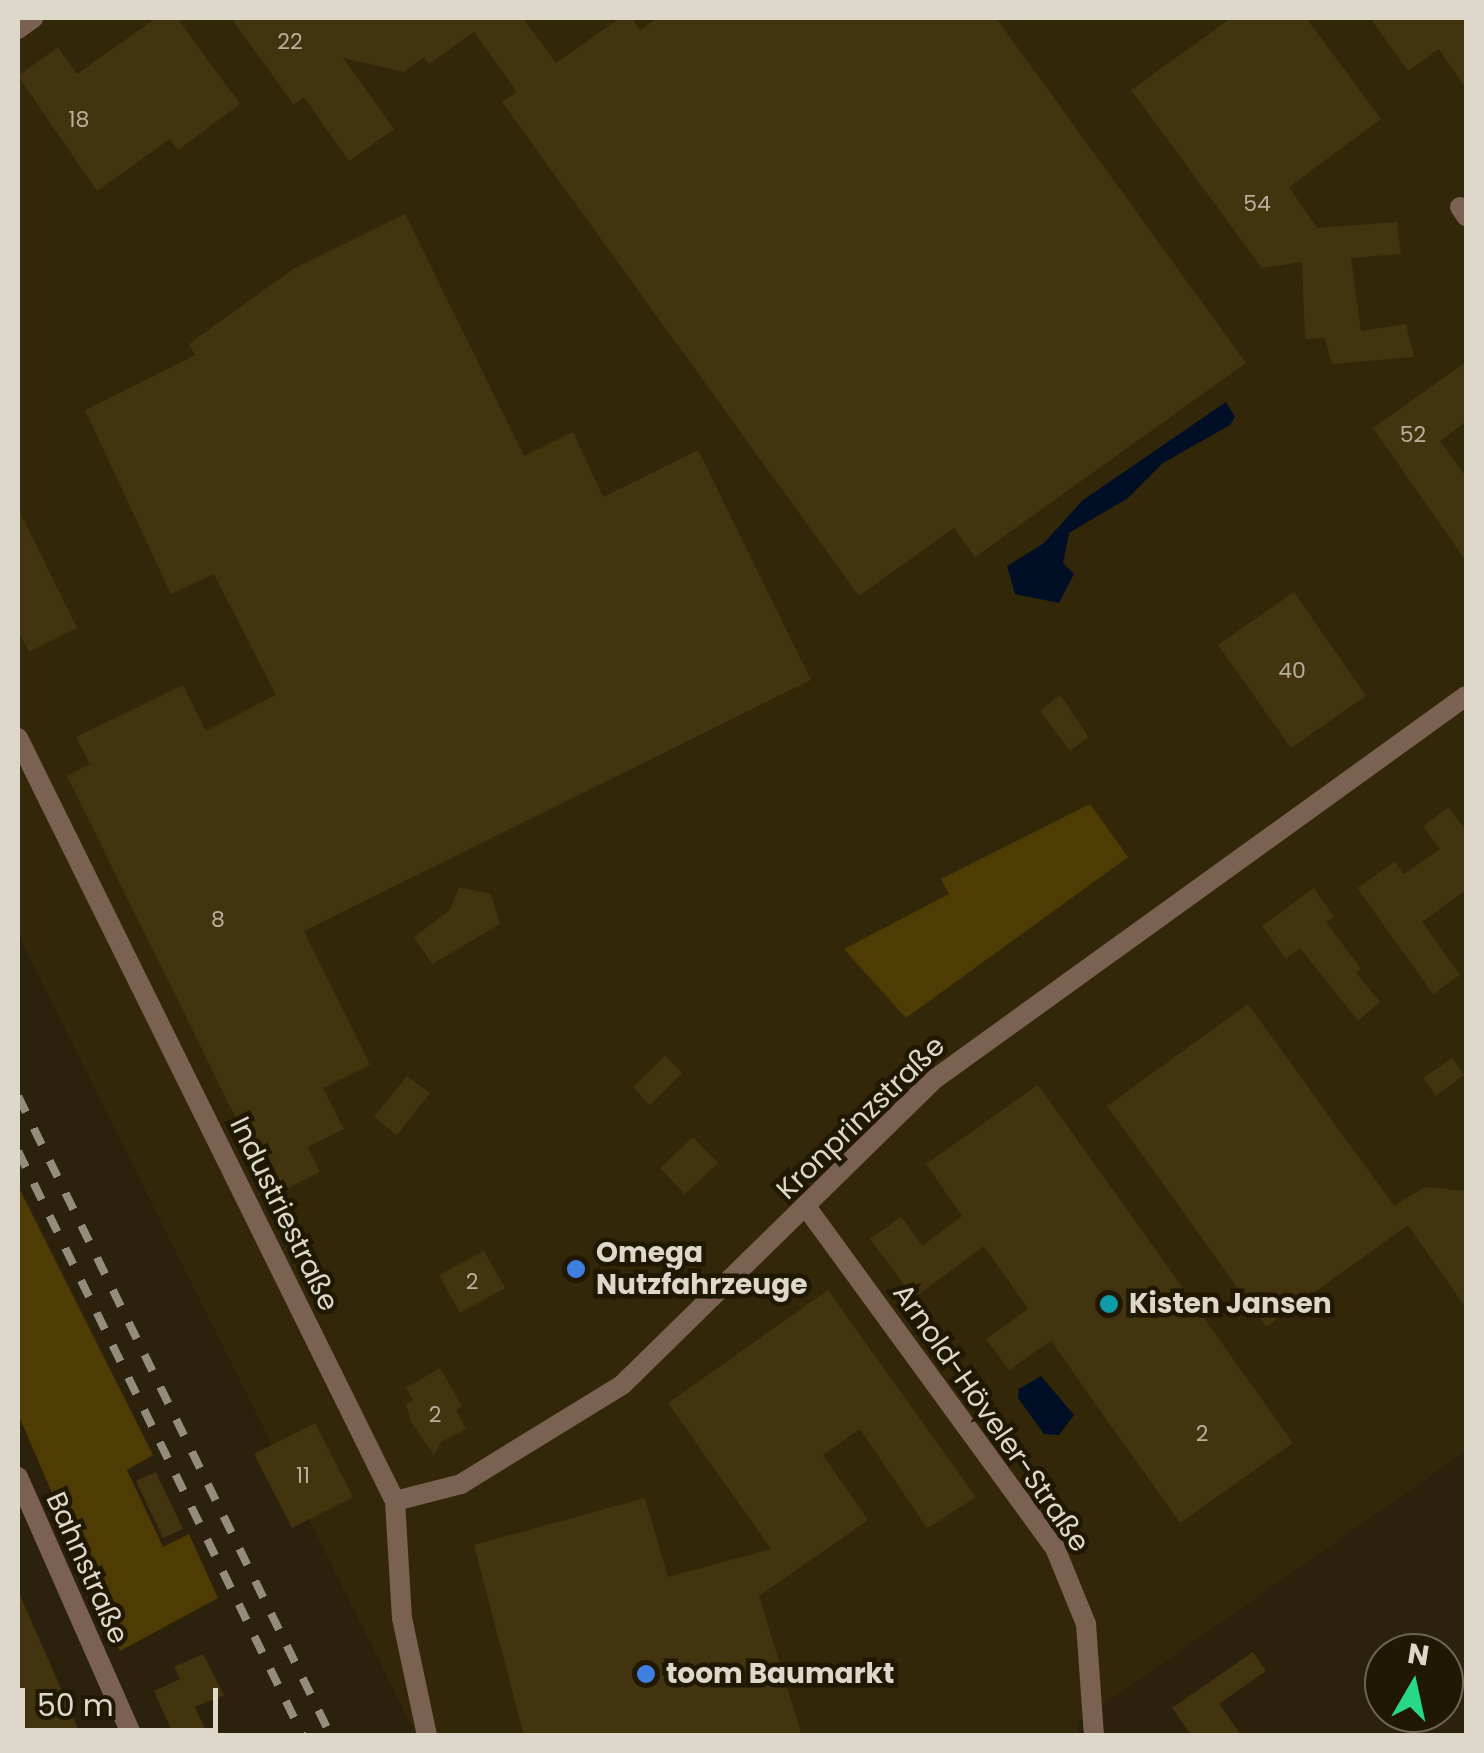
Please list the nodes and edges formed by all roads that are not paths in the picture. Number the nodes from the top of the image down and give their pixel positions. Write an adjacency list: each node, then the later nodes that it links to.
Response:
1 (34, 18): 2 (street)
2 (18, 29)
3 (1466, 696): 5 (street, Kronprinzstraße)
4 (18, 738): 7 (street, Industriestraße)
5 (807, 1208): 7 (street, Kronprinzstraße); 10 (street, Arnold-Höveler-Straße)
6 (18, 1477): 8 (street, Bahnstraße)
7 (395, 1501): 9 (street, Industriestraße)
8 (132, 1736)
9 (428, 1736)
10 (1094, 1736)

